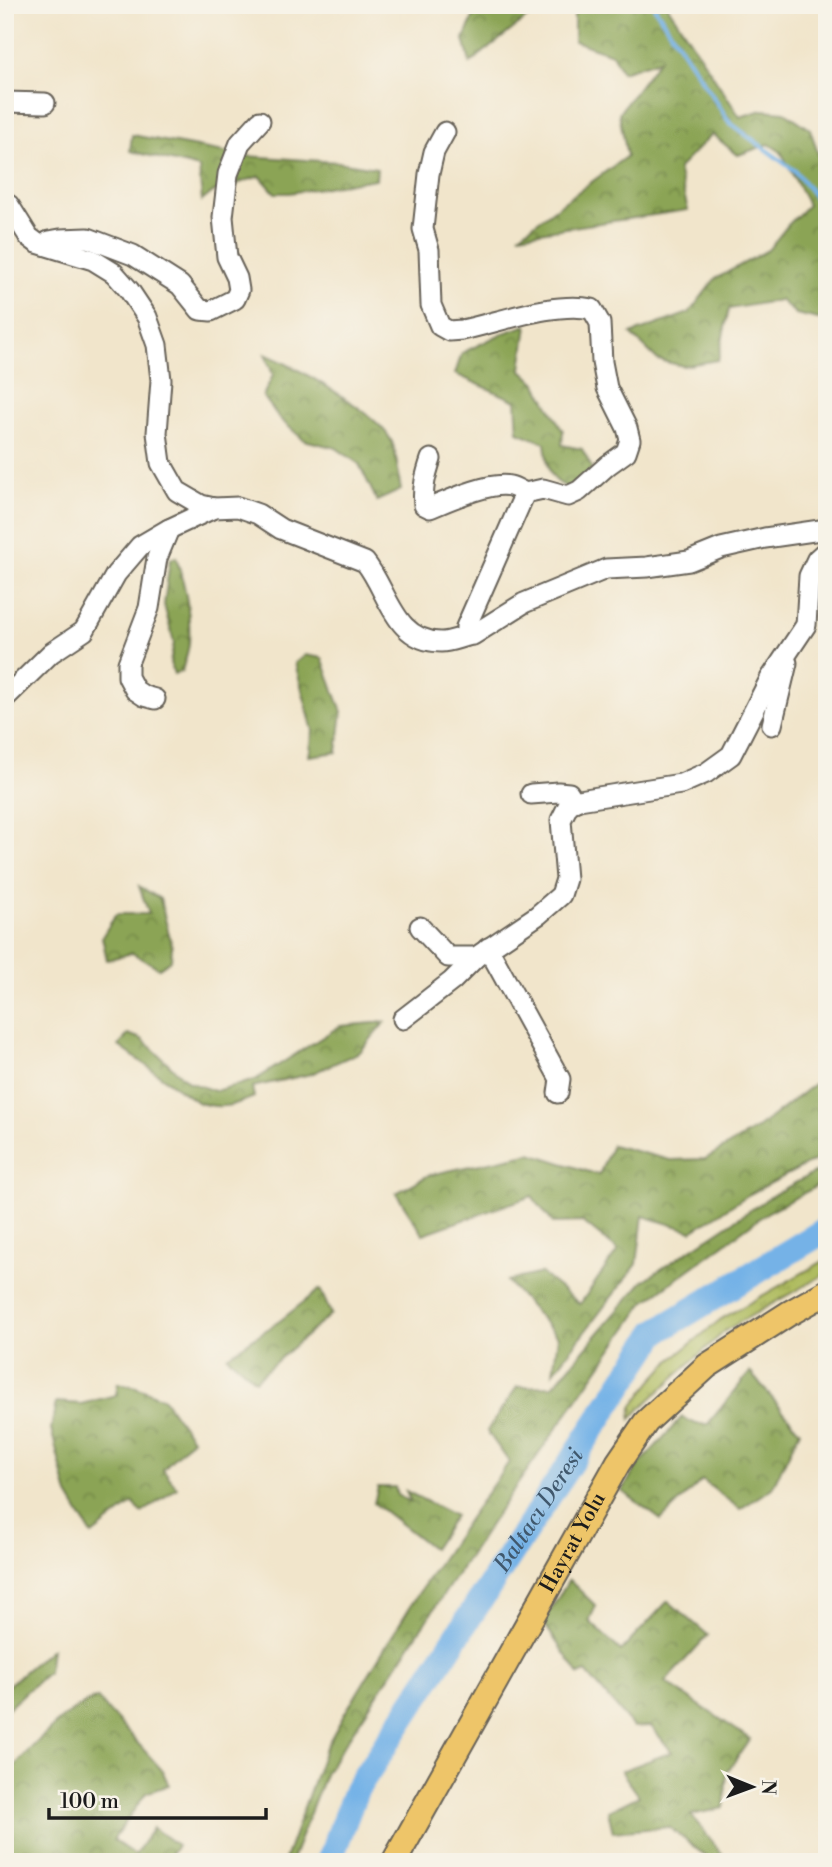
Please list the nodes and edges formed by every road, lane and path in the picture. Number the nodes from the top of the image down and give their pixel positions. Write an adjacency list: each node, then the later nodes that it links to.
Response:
1 (5, 102): 2 (street)
2 (45, 103)
3 (260, 121): 6 (street)
4 (445, 132): 8 (street)
5 (5, 203): 6 (street)
6 (37, 243): 9 (street)
7 (431, 459): 8 (street)
8 (525, 494): 13 (street)
9 (214, 508): 10 (street); 13 (street)
10 (169, 529): 15 (street); 16 (street)
11 (827, 529): 13 (street)
12 (827, 550): 14 (street)
13 (466, 636)
14 (791, 648): 17 (street); 19 (street)
15 (5, 698)
16 (155, 699)
17 (772, 725)
18 (531, 794): 19 (street)
19 (574, 802): 21 (street)
20 (420, 927): 21 (street)
21 (482, 953): 22 (street); 23 (street)
22 (403, 1019)
23 (558, 1093)
24 (827, 1292): 25 (main road, Hayrat Yolu)
25 (394, 1862)

